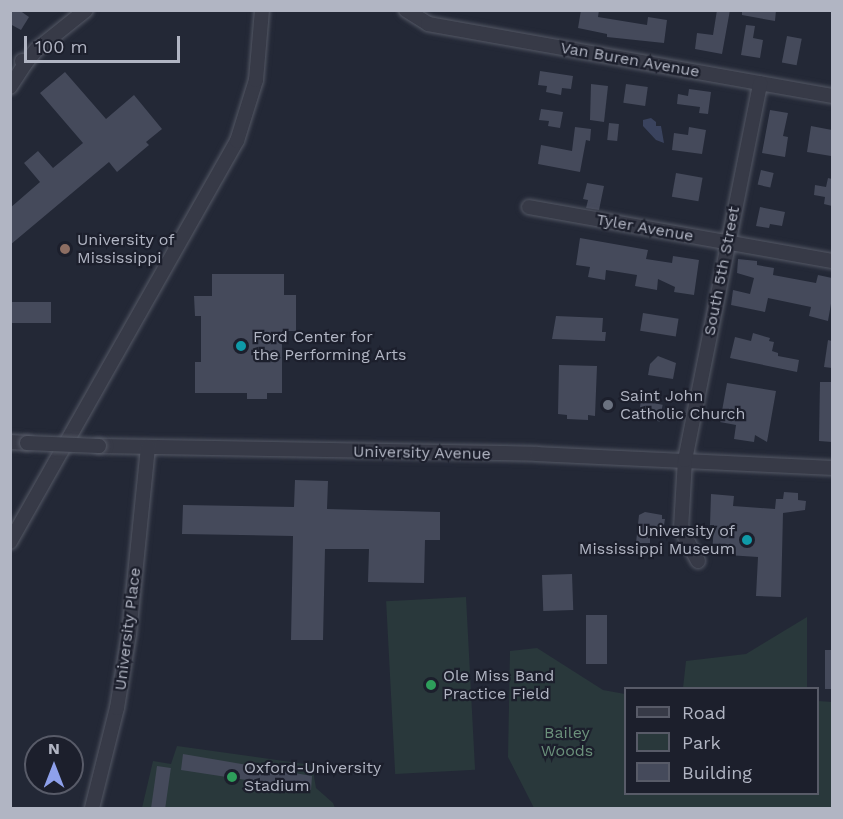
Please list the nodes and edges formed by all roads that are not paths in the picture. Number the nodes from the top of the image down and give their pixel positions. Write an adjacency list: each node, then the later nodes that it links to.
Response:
1 (86, 10): 5 (street)
2 (262, 10): 14 (street)
3 (406, 10): 4 (street, Van Buren Avenue)
4 (760, 83): 6 (street, Van Buren Avenue); 8 (street, South 5th Street)
5 (10, 87)
6 (832, 96)
7 (529, 207): 8 (street, Tyler Avenue)
8 (728, 242): 9 (street, Tyler Avenue); 12 (street, South 5th Street)
9 (832, 261)
10 (10, 442): 11 (street, University Avenue, bridge)
11 (148, 447): 12 (street, University Avenue); 16 (street, University Place)
12 (685, 460): 13 (street, University Avenue); 15 (street, South 5th Street)
13 (832, 468)
14 (10, 542)
15 (698, 561)
16 (92, 808)

